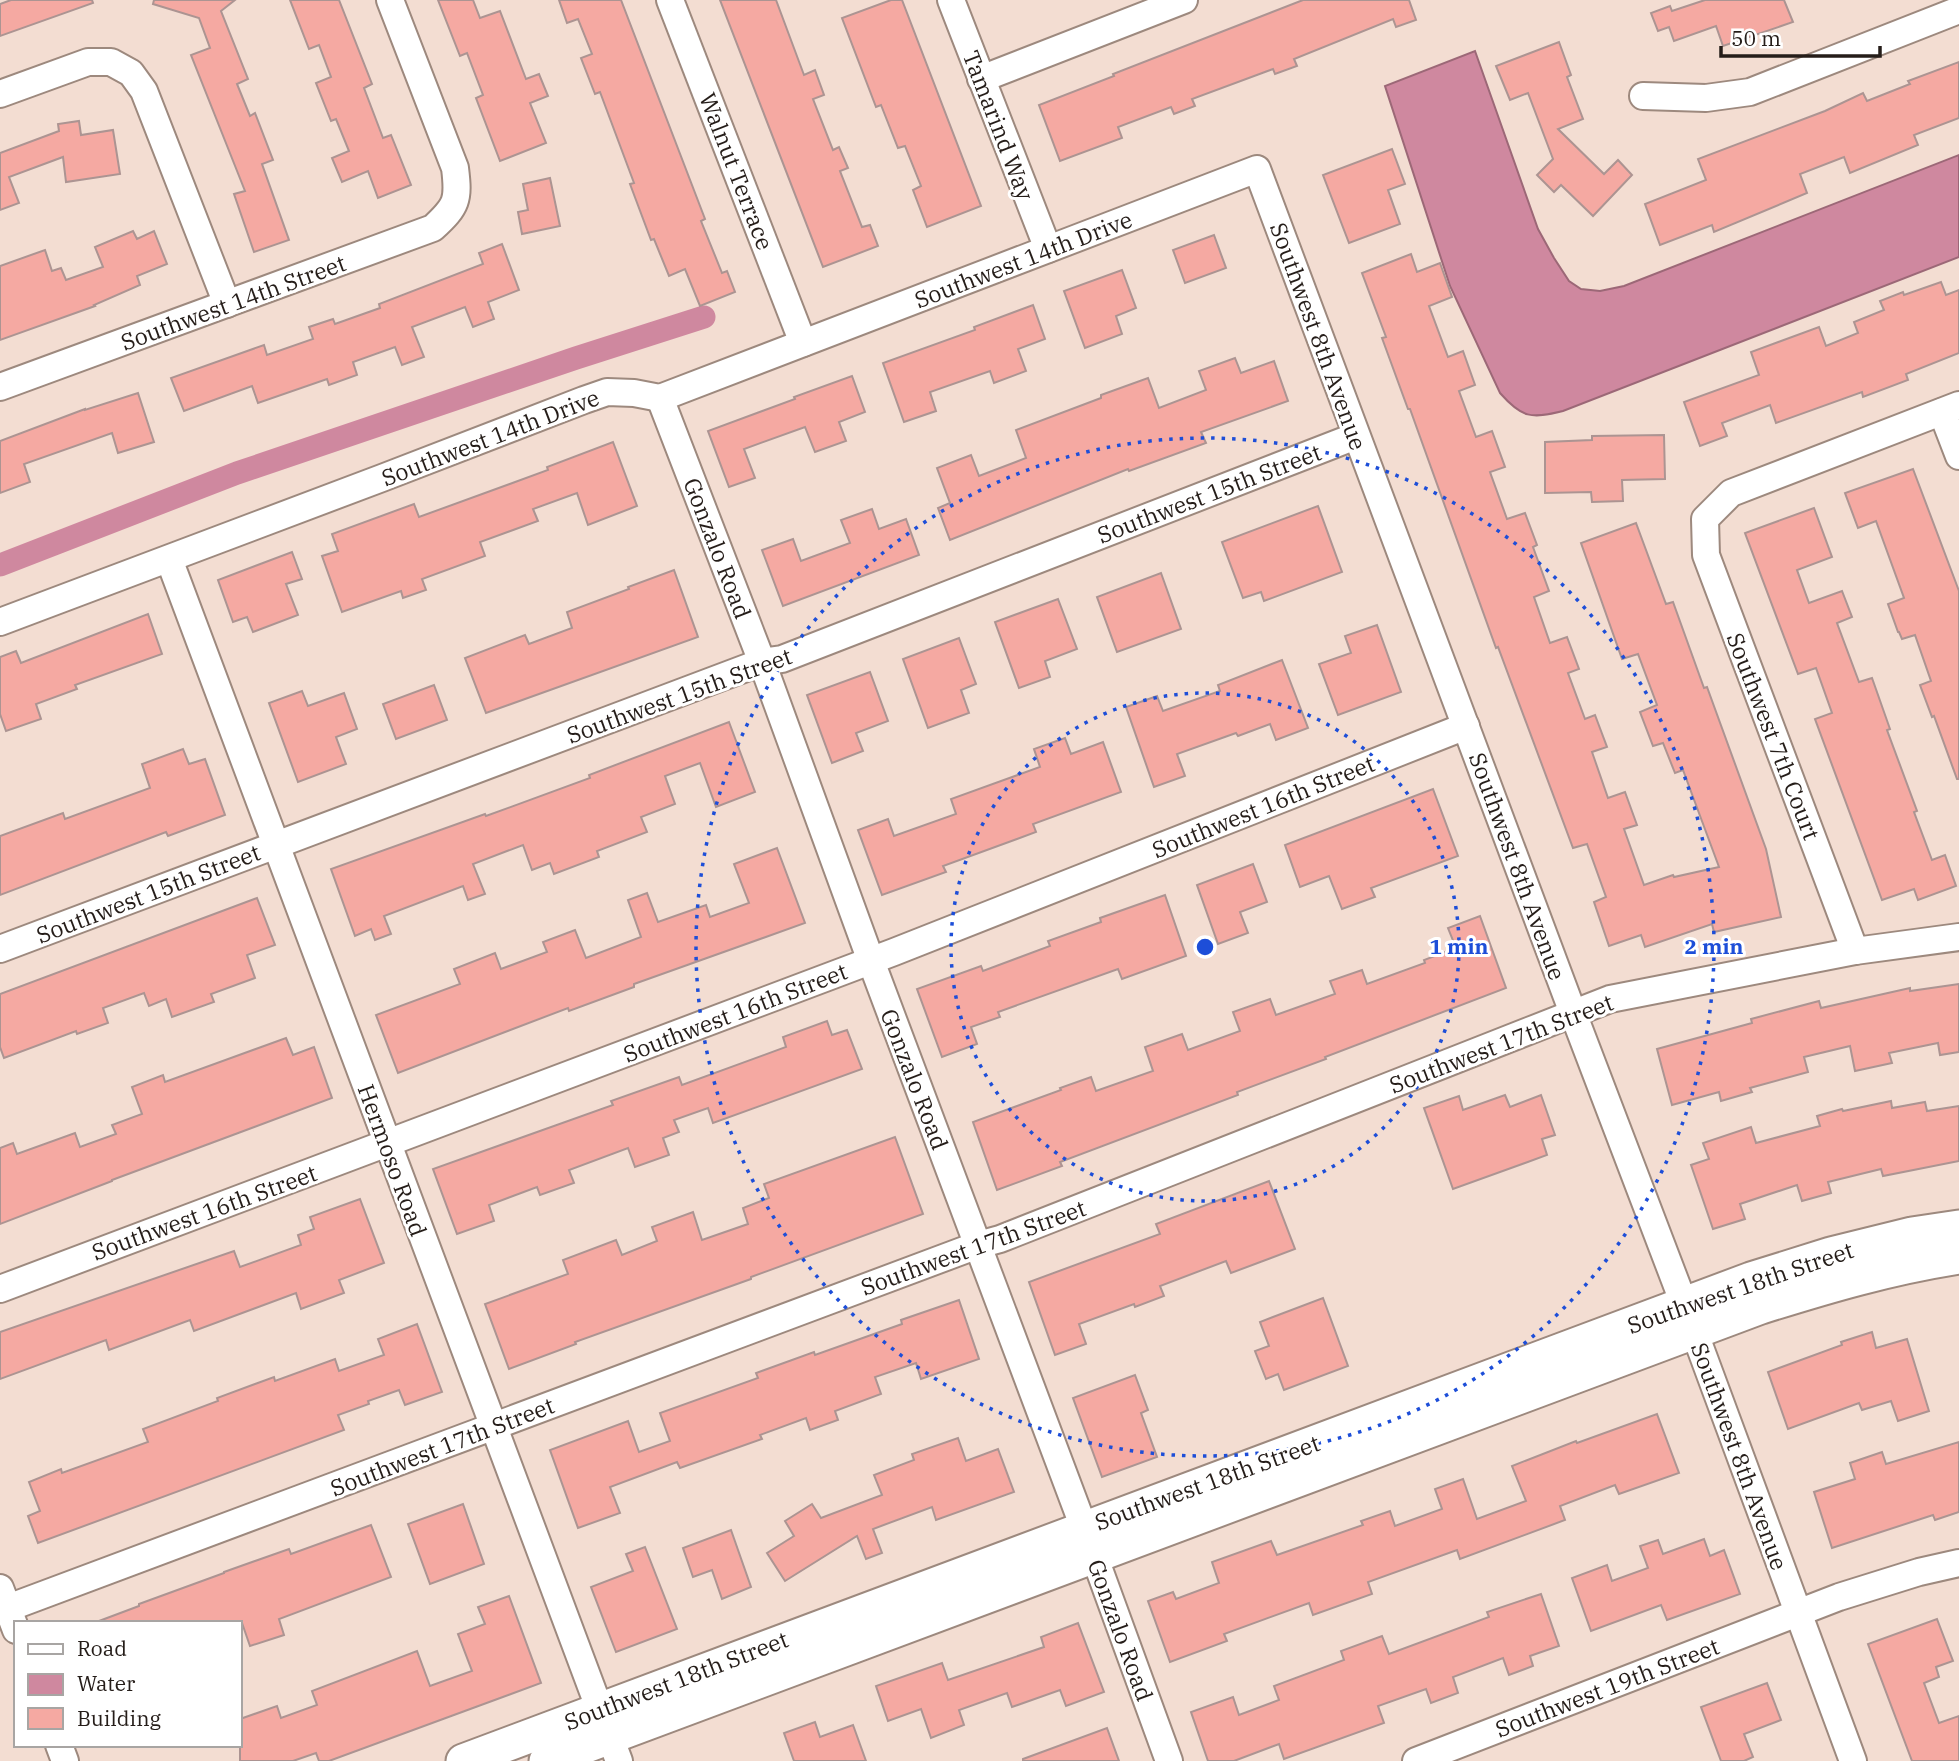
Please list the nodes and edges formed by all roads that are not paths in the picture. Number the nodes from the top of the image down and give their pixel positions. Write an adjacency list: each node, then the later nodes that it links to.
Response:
1 (390, 0): 11 (street, Southwest 14th Street)
2 (670, 0): 12 (street, Walnut Terrace)
3 (951, 0): 6 (street, Tamarind Way)
4 (1184, 0): 6 (street)
5 (1959, 10): 8 (street)
6 (981, 79): 10 (street, Tamarind Way)
7 (0, 94): 11 (street)
8 (1643, 96)
9 (1257, 169): 10 (street, Southwest 14th Drive); 16 (street, Southwest 8th Avenue)
10 (1048, 249): 12 (street, Southwest 14th Drive)
11 (227, 304): 13 (street, Southwest 14th Street)
12 (803, 343): 14 (street, Southwest 14th Drive)
13 (0, 387)
14 (660, 398): 18 (street, Southwest 14th Drive); 20 (street, Gonzalo Road)
15 (1951, 409): 17 (street); 25 (street, Southwest 7th Court)
16 (1356, 436): 20 (street, Southwest 15th Street); 21 (street, Southwest 8th Avenue)
17 (1959, 456)
18 (169, 559): 19 (street, Southwest 14th Drive); 22 (street, Hermoso Road)
19 (0, 622)
20 (762, 662): 22 (street, Southwest 15th Street); 26 (street, Gonzalo Road)
21 (1466, 726): 26 (street, Southwest 16th Street); 27 (street, Southwest 8th Avenue)
22 (276, 845): 24 (street, Southwest 15th Street); 28 (street, Hermoso Road)
23 (1959, 937): 25 (street, Southwest 17th Street)
24 (0, 949)
25 (1855, 951): 27 (street, Southwest 17th Street)
26 (871, 961): 28 (street, Southwest 16th Street); 30 (street, Gonzalo Road)
27 (1573, 1013): 30 (street, Southwest 17th Street); 33 (street, Southwest 8th Avenue)
28 (387, 1144): 32 (street, Southwest 16th Street); 34 (street, Hermoso Road)
29 (1959, 1227): 33 (main road, Southwest 18th Street)
30 (978, 1245): 34 (street, Southwest 17th Street); 35 (street, Gonzalo Road)
31 (1959, 1257): 33 (main road, Southwest 18th Street)
32 (0, 1289)
33 (1689, 1318): 35 (main road, Southwest 18th Street); 38 (street, Southwest 8th Avenue)
34 (492, 1426): 37 (street, Southwest 17th Street); 39 (street, Hermoso Road)
35 (1089, 1542): 39 (main road, Southwest 18th Street); 42 (street, Gonzalo Road)
36 (1959, 1563): 38 (street, Southwest 19th Street)
37 (6, 1609)
38 (1797, 1613): 43 (street, Southwest 19th Street); 44 (street, Southwest 8th Avenue)
39 (609, 1736): 40 (main road, Southwest 18th Street); 41 (main road, Southwest 18th Street)
40 (463, 1761)
41 (546, 1761)
42 (1169, 1761)
43 (1416, 1761)
44 (1853, 1761)

